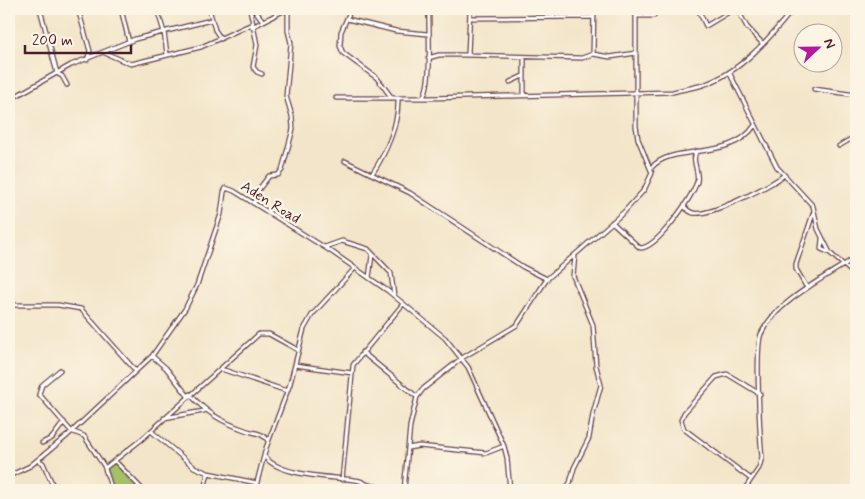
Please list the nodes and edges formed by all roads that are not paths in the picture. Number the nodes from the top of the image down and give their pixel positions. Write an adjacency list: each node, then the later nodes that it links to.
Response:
1 (40, 9): 41 (street)
2 (78, 9): 39 (street)
3 (120, 9): 30 (street)
4 (157, 9): 27 (street)
5 (209, 9): 24 (street)
6 (250, 9): 26 (street)
7 (254, 9): 25 (street)
8 (288, 9): 25 (street); 63 (street)
9 (351, 9): 22 (street)
10 (428, 9): 28 (street)
11 (470, 9): 23 (street)
12 (556, 9): 20 (street)
13 (594, 9): 21 (street)
14 (636, 9): 18 (street)
15 (698, 9): 16 (street)
16 (735, 9): 31 (street)
17 (793, 9): 31 (street)
18 (636, 16): 19 (street); 33 (street)
19 (654, 16)
20 (554, 17): 21 (street); 23 (street)
21 (593, 17): 35 (street)
22 (347, 18): 28 (street); 51 (street)
23 (470, 18): 36 (street)
24 (211, 20): 27 (street); 29 (street)
25 (263, 21): 26 (street)
26 (252, 26): 29 (street); 42 (street)
27 (163, 31): 30 (street); 34 (street)
28 (428, 34): 37 (street)
29 (220, 39): 34 (street)
30 (128, 42): 32 (street)
31 (763, 44): 40 (street)
32 (105, 53): 34 (street); 39 (street)
33 (636, 53): 35 (street); 47 (street)
34 (167, 54)
35 (594, 54): 38 (street)
36 (468, 55): 37 (street); 38 (street)
37 (428, 58): 53 (street)
38 (524, 58): 43 (street)
39 (87, 60): 41 (street)
40 (730, 72): 47 (street); 55 (street)
41 (56, 73): 45 (street); 54 (street)
42 (262, 74)
43 (523, 76): 44 (street); 48 (street)
44 (510, 82)
45 (66, 85)
46 (814, 89): 49 (street)
47 (636, 93): 48 (street); 60 (street)
48 (524, 94): 53 (street)
49 (856, 95)
50 (336, 98): 51 (street)
51 (392, 98): 52 (street)
52 (398, 98): 53 (street); 61 (street)
53 (423, 98)
54 (9, 100)
55 (755, 126): 58 (street); 62 (street)
56 (856, 136): 57 (street)
57 (839, 146)
58 (697, 152): 60 (street); 64 (street)
59 (345, 161): 61 (street)
60 (651, 168): 66 (street)
61 (372, 174): 75 (street)
62 (783, 176): 64 (street); 65 (street)
63 (254, 203): 67 (street, Aden Road); 82 (street, Aden Road)
64 (684, 206): 66 (street)
65 (815, 211): 71 (street); 76 (street)
66 (612, 222): 69 (street)
67 (325, 247): 68 (street); 72 (street, Aden Road)
68 (372, 254): 74 (street); 77 (street)
69 (574, 256): 75 (street); 124 (street)
70 (856, 257): 71 (street)
71 (844, 265): 73 (street); 76 (street)
72 (355, 268): 74 (street, Aden Road); 80 (street)
73 (856, 276)
74 (369, 279): 77 (street, Aden Road)
75 (547, 279): 83 (street)
76 (807, 288): 90 (street)
77 (394, 296): 78 (street, Aden Road)
78 (403, 304): 81 (street); 83 (street, Aden Road)
79 (9, 305): 87 (street)
80 (298, 350): 84 (street); 85 (street)
81 (362, 352): 88 (street); 92 (street)
82 (152, 356): 87 (street, Aden Road); 91 (street)
83 (462, 358): 92 (street); 102 (street, Aden Road)
84 (295, 365): 88 (street); 89 (street)
85 (221, 369): 89 (street); 91 (street)
86 (60, 370): 95 (street)
87 (135, 370): 97 (street, Aden Road)
88 (352, 373): 113 (street)
89 (287, 391): 98 (street)
90 (760, 394): 112 (street); 112 (street)
91 (189, 395): 93 (street); 94 (street)
92 (417, 397): 103 (street)
93 (205, 411): 94 (street); 99 (street)
94 (164, 418): 96 (street)
95 (64, 422): 97 (street); 101 (street)
96 (151, 430): 106 (street); 110 (street)
97 (71, 431): 105 (street, Aden Road); 109 (street)
98 (271, 434): 99 (street); 100 (street)
99 (262, 435): 100 (street)
100 (268, 442): 104 (street)
101 (42, 443)
102 (504, 446): 103 (street); 123 (street, Aden Road)
103 (408, 448): 122 (street)
104 (264, 456): 107 (street); 108 (street)
105 (38, 460): 111 (street, Aden Road); 116 (street)
106 (116, 461): 109 (street); 115 (street)
107 (270, 462): 108 (street); 113 (street)
108 (263, 463): 114 (street)
109 (105, 468): 117 (street)
110 (208, 473): 114 (street); 120 (street)
111 (9, 476)
112 (751, 479): 125 (street)
113 (342, 480): 122 (street)
114 (257, 483): 121 (street)
115 (139, 486): 118 (street); 119 (street)
116 (55, 490)
117 (112, 490)
118 (136, 490)
119 (143, 490)
120 (204, 490)
121 (255, 490)
122 (404, 490)
123 (510, 490)
124 (564, 490)
125 (744, 490)

